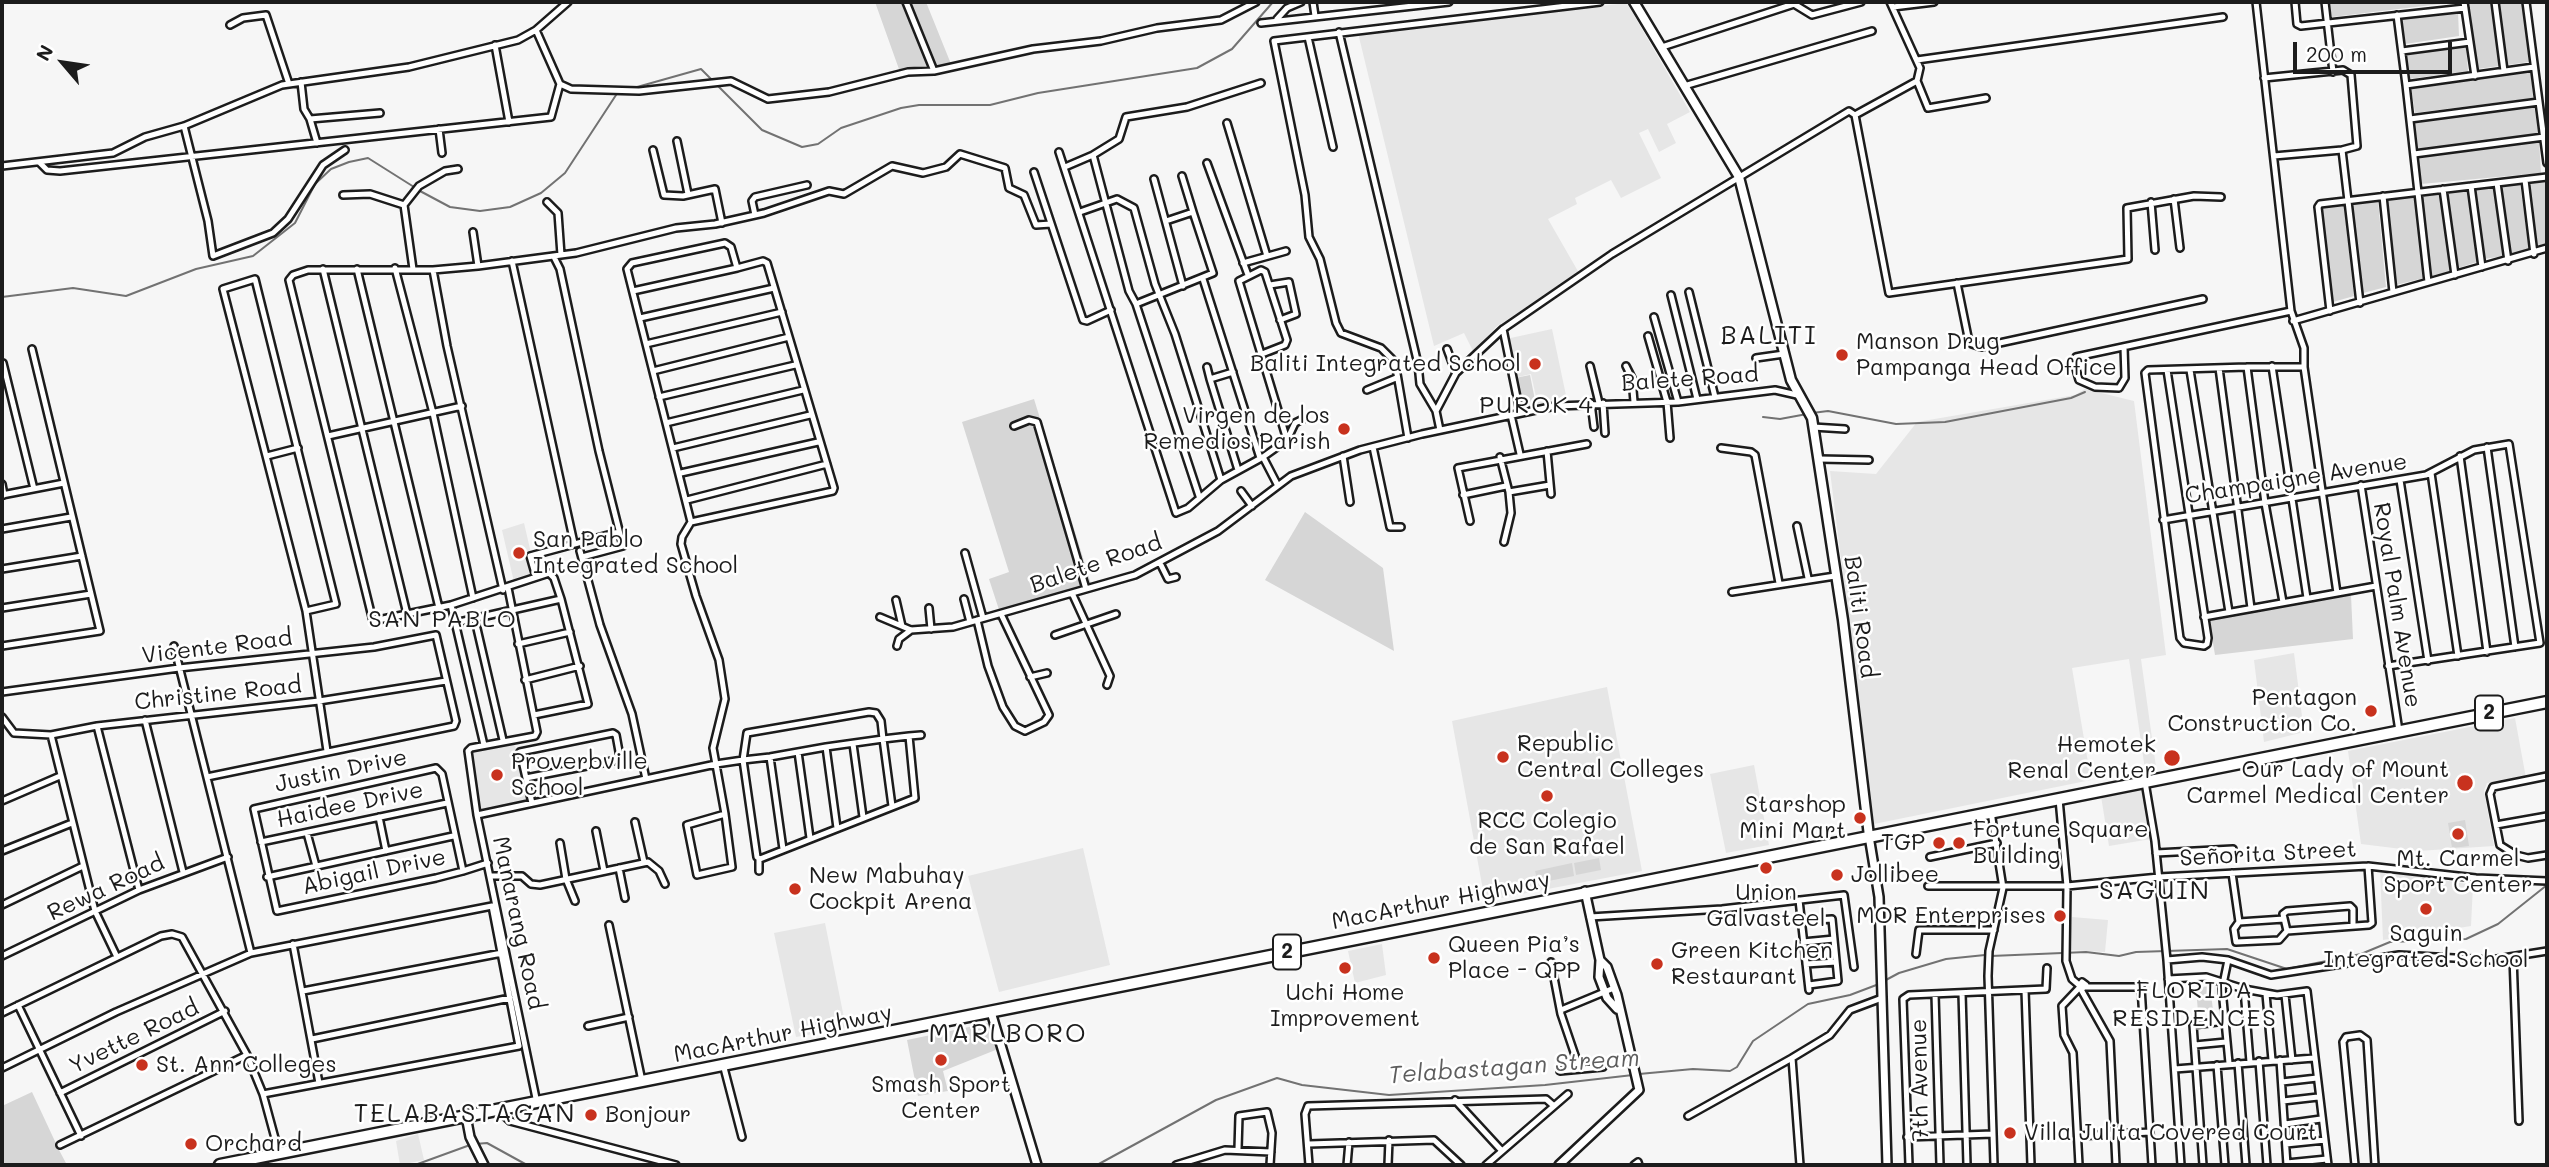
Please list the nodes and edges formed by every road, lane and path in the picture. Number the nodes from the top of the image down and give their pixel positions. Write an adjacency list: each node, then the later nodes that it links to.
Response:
1 (568, 2): 29 (street)
2 (906, 2): 39 (street)
3 (1234, 2): 20 (street)
4 (1256, 2): 20 (street)
5 (1301, 2): 25 (street)
6 (1313, 2): 23 (street)
7 (1366, 2): 21 (street)
8 (1449, 2): 21 (street)
9 (1600, 2): 31 (street)
10 (1634, 2): 35 (main road)
11 (1861, 2): 35 (street)
12 (1934, 2): 18 (street)
13 (2256, 2): 43 (street)
14 (2295, 2): 27 (street)
15 (2325, 2): 27 (street)
16 (2496, 2): 40 (street)
17 (2526, 2): 38 (street)
18 (1891, 5): 37 (street)
19 (2465, 5): 22 (street); 33 (street)
20 (1237, 10): 39 (street)
21 (1367, 11): 23 (street)
22 (2397, 15): 27 (street); 36 (street)
23 (1315, 16): 25 (street)
24 (2223, 18): 37 (street)
25 (1277, 19): 26 (street)
26 (1261, 23)
27 (2327, 23): 41 (street)
28 (230, 25): 47 (street)
29 (536, 30): 34 (street); 48 (street)
30 (1872, 31): 50 (street)
31 (1339, 32): 32 (street); 188 (street)
32 (1308, 37): 64 (street); 174 (street)
33 (2470, 42): 36 (street); 42 (street)
34 (495, 45): 45 (street); 57 (street)
35 (1662, 47): 50 (main road)
36 (2402, 51): 49 (street)
37 (1917, 60): 44 (street)
38 (2534, 67): 40 (street); 52 (street)
39 (934, 71): 48 (street)
40 (2504, 71): 42 (street)
41 (2333, 72): 43 (street); 67 (street)
42 (2475, 76): 49 (street)
43 (2264, 78): 73 (street)
44 (1917, 81): 51 (street); 54 (street)
45 (302, 82): 47 (street); 56 (street)
46 (1261, 83): 71 (street)
47 (289, 84): 59 (street)
48 (560, 84): 57 (street)
49 (2406, 85): 55 (street)
50 (1684, 86): 82 (main road)
51 (1986, 98)
52 (2539, 102): 55 (street); 61 (street)
53 (380, 113): 56 (street)
54 (1855, 115): 82 (street); 129 (street)
55 (2410, 118): 70 (street)
56 (310, 120): 63 (street)
57 (509, 122): 60 (street)
58 (1227, 123): 114 (street)
59 (184, 126): 72 (street); 74 (street)
60 (439, 129): 63 (street); 69 (street)
61 (2544, 137): 70 (street); 76 (street)
62 (677, 141): 91 (street)
63 (317, 144): 72 (street)
64 (1333, 147)
65 (653, 149): 91 (street)
66 (345, 150): 72 (street)
67 (2342, 150): 73 (street); 96 (street)
68 (1059, 152): 78 (street)
69 (442, 153)
70 (2414, 154): 90 (street)
71 (1093, 155): 78 (street); 99 (street)
72 (192, 156): 74 (street)
73 (2274, 156): 143 (street)
74 (38, 162): 77 (street)
75 (1208, 163): 117 (street)
76 (2547, 163)
77 (2, 166)
78 (1065, 167): 101 (street)
79 (458, 169): 100 (street)
80 (1034, 172): 106 (street)
81 (1182, 176): 102 (street)
82 (1739, 177): 150 (street); 158 (main road)
83 (2547, 177): 85 (street)
84 (1154, 179): 104 (street)
85 (2525, 180): 86 (street); 112 (street)
86 (2497, 183): 88 (street); 116 (street)
87 (807, 185): 103 (street)
88 (2471, 186): 89 (street); 119 (street)
89 (2443, 189): 90 (street); 127 (street)
90 (2418, 192): 93 (street); 130 (street)
91 (688, 194): 105 (street)
92 (343, 195): 100 (street)
93 (2383, 196): 96 (street); 136 (street)
94 (2221, 197): 95 (street)
95 (2174, 199): 98 (street); 108 (street)
96 (2347, 200): 140 (street); 144 (street)
97 (547, 202): 113 (street)
98 (2151, 202): 110 (street); 129 (street)
99 (1105, 203): 101 (street); 137 (street); 141 (street)
100 (404, 205): 124 (street)
101 (1080, 212): 142 (street)
102 (1193, 212): 104 (street); 128 (street)
103 (755, 215): 105 (street); 106 (street)
104 (1166, 221): 132 (street)
105 (722, 223): 113 (street)
106 (1051, 224): 142 (street)
107 (473, 233): 118 (street)
108 (2180, 248)
109 (2547, 248): 112 (street)
110 (2155, 250)
111 (1286, 251): 114 (street)
112 (2534, 254): 116 (street)
113 (557, 256): 115 (street); 257 (street)
114 (1267, 256): 117 (street)
115 (512, 261): 118 (street); 259 (street)
116 (2508, 261): 119 (street)
117 (1243, 263): 126 (street)
118 (478, 266): 125 (street)
119 (2482, 267): 127 (street)
120 (395, 268): 123 (street); 124 (street); 190 (street)
121 (737, 268): 133 (street); 134 (street); 134 (street)
122 (323, 269): 123 (street); 199 (street); 203 (street)
123 (357, 269): 194 (street)
124 (413, 269): 125 (street)
125 (433, 270): 187 (street)
126 (1248, 275): 131 (street); 157 (street)
127 (2455, 275): 130 (street)
128 (1203, 279): 132 (street); 172 (street)
129 (1957, 282): 139 (street)
130 (2428, 282): 136 (street)
131 (1270, 285): 148 (street); 148 (street)
132 (1183, 286): 137 (street)
133 (774, 288): 145 (street); 147 (street)
134 (633, 291): 147 (street)
135 (1689, 292): 180 (street)
136 (2393, 292): 140 (street)
137 (1160, 293): 141 (street); 227 (street)
138 (1671, 295): 181 (street)
139 (2203, 299)
140 (2360, 303): 144 (street)
141 (1136, 304): 241 (street)
142 (1111, 310): 241 (street)
143 (2291, 310): 149 (street); 154 (street)
144 (2330, 311): 149 (street)
145 (782, 312): 152 (street); 153 (street)
146 (1654, 317): 184 (street)
147 (640, 318): 153 (street)
148 (1280, 320): 157 (street)
149 (2293, 321): 167 (street)
150 (1503, 329): 173 (street); 189 (street)
151 (1648, 336): 183 (street)
152 (789, 337): 161 (street); 171 (street)
153 (646, 344): 171 (street)
154 (2124, 347): 154 (street)
155 (32, 349): 230 (street)
156 (1447, 349): 173 (street)
157 (1262, 354): 206 (street)
158 (1784, 354): 159 (street); 178 (main road)
159 (1756, 358)
160 (3, 363): 234 (street)
161 (795, 365): 176 (street); 179 (street)
162 (1590, 366): 186 (street)
163 (1626, 366): 182 (street)
164 (2272, 366): 166 (street); 167 (street); 242 (street)
165 (1207, 367): 175 (street)
166 (2247, 367): 168 (street); 245 (street)
167 (2304, 367): 237 (street)
168 (2219, 368): 170 (street); 246 (street)
169 (2167, 370): 170 (street); 249 (street); 251 (street)
170 (2190, 370): 248 (street)
171 (653, 371): 179 (street)
172 (1233, 372): 175 (street); 220 (street)
173 (1456, 373): 188 (street)
174 (1396, 378): 177 (street); 204 (street)
175 (1210, 379): 224 (street)
176 (803, 390): 191 (street); 196 (street)
177 (1367, 390)
178 (1797, 395): 180 (street, Balete Road); 195 (main road, Baliti Road)
179 (659, 397): 196 (street)
180 (1715, 397): 181 (street, Balete Road)
181 (1697, 399): 184 (street, Balete Road)
182 (1634, 402): 183 (street, Balete Road); 186 (street, Balete Road)
183 (1667, 402): 184 (street, Balete Road); 205 (street)
184 (1678, 402)
185 (1591, 403): 186 (street, Balete Road); 189 (street, Balete Road); 198 (street)
186 (1601, 403): 202 (street)
187 (462, 406): 190 (street); 270 (street)
188 (1436, 411): 201 (street)
189 (1520, 412): 192 (street, Balete Road)
190 (433, 413): 194 (street); 276 (street)
191 (810, 415): 207 (street); 212 (street)
192 (1511, 415): 201 (street, Balete Road); 215 (street)
193 (1305, 418): 206 (street)
194 (396, 421): 199 (street); 284 (street)
195 (1813, 422): 200 (street); 221 (main road, Baliti Road)
196 (666, 423): 212 (street)
197 (1014, 426): 271 (street)
198 (1594, 427)
199 (363, 429): 203 (street); 290 (street)
200 (1845, 429)
201 (1440, 430): 204 (street, Balete Road)
202 (1605, 433)
203 (328, 436): 290 (street)
204 (1408, 438): 209 (street, Balete Road)
205 (1670, 438)
206 (1287, 440): 220 (street)
207 (818, 442): 223 (street); 225 (street)
208 (1587, 444): 214 (street)
209 (1373, 447): 217 (street, Balete Road); 255 (street)
210 (2487, 447): 218 (street, Champaigne Avenue); 308 (street); 308 (street, Champaigne Avenue)
211 (298, 448): 216 (street); 216 (street); 287 (street)
212 (673, 448): 225 (street)
213 (1721, 448): 268 (street)
214 (1546, 451): 215 (street); 232 (street)
215 (1520, 454): 219 (street)
216 (267, 456): 287 (street)
217 (1343, 456): 231 (street, Balete Road); 244 (street)
218 (2460, 456): 226 (street, Champaigne Avenue); 309 (street)
219 (1500, 457): 235 (street); 240 (street)
220 (1262, 458): 224 (street); 231 (street)
221 (1819, 459): 222 (street); 264 (main road, Baliti Road)
222 (1869, 460)
223 (827, 464): 243 (street); 253 (street)
224 (1238, 470): 227 (street)
225 (681, 473): 243 (street)
226 (2431, 473): 228 (street, Champaigne Avenue); 311 (street)
227 (1221, 480): 241 (street)
228 (2400, 480): 233 (street, Champaigne Avenue); 312 (street)
229 (2, 484): 239 (street)
230 (64, 484): 234 (street); 250 (street)
231 (1277, 484): 247 (street, Balete Road)
232 (1550, 485): 235 (street); 238 (street)
233 (2361, 485): 237 (street, Champaigne Avenue); 269 (street, Royal Palm Avenue)
234 (34, 489): 239 (street)
235 (1507, 489): 240 (street); 258 (street)
236 (1241, 491): 247 (street)
237 (2321, 492): 242 (street, Champaigne Avenue); 274 (street)
238 (1552, 494)
239 (3, 495)
240 (1463, 495): 252 (street)
241 (1199, 496)
242 (2291, 498): 245 (street, Champaigne Avenue); 277 (street)
243 (687, 500): 253 (street)
244 (1350, 502)
245 (2265, 503): 246 (street, Champaigne Avenue); 281 (street)
246 (2239, 505): 248 (street, Champaigne Avenue); 286 (street)
247 (1252, 506): 262 (street, Balete Road)
248 (2213, 510): 249 (street, Champaigne Avenue); 289 (street)
249 (2188, 514): 251 (street, Champaigne Avenue); 294 (street)
250 (71, 517): 256 (street); 261 (street)
251 (2163, 520): 294 (street)
252 (1470, 521)
253 (691, 522): 342 (street)
254 (1797, 526): 267 (street)
255 (1401, 527)
256 (2, 529)
257 (619, 531): 259 (street); 347 (street)
258 (1504, 542)
259 (574, 543): 265 (street)
260 (965, 553): 296 (street)
261 (82, 556): 263 (street); 275 (street)
262 (1160, 563): 266 (street); 271 (street, Balete Road)
263 (2, 569)
264 (1835, 576): 267 (street); 369 (main road, Baliti Road)
265 (536, 577): 270 (street); 278 (street)
266 (1176, 577)
267 (1808, 578): 268 (street)
268 (1779, 583): 272 (street)
269 (2376, 586): 274 (street); 314 (street, Royal Palm Avenue)
270 (505, 589): 276 (street); 288 (street)
271 (1086, 589): 273 (street, Balete Road)
272 (1732, 592)
273 (1072, 593): 291 (street, Balete Road); 298 (street)
274 (2337, 593): 277 (street)
275 (91, 594): 283 (street); 305 (street)
276 (473, 598): 282 (street)
277 (2307, 598): 281 (street)
278 (561, 599): 288 (street); 302 (street)
279 (964, 599): 296 (street)
280 (896, 600): 299 (street)
281 (2283, 602): 286 (street)
282 (451, 605): 284 (street); 297 (street)
283 (2, 606)
284 (439, 608): 290 (street)
285 (929, 608): 300 (street)
286 (2251, 608): 289 (street)
287 (306, 611): 310 (street)
288 (512, 611): 295 (street); 304 (street)
289 (2229, 612): 294 (street)
290 (407, 614)
291 (1001, 614): 296 (street, Balete Road); 317 (street)
292 (1116, 614): 298 (street)
293 (880, 617): 299 (street, Balete Road)
294 (2204, 617)
295 (475, 620): 297 (street); 334 (street)
296 (977, 620): 300 (street, Balete Road); 317 (street)
297 (455, 624): 336 (street)
298 (1087, 624): 303 (street); 320 (street)
299 (902, 626): 301 (street, Balete Road)
300 (931, 629): 301 (street, Balete Road)
301 (911, 630): 307 (street)
302 (570, 632): 304 (street); 313 (street)
303 (1055, 635)
304 (518, 644): 318 (street)
305 (2, 646)
306 (174, 646): 315 (street)
307 (897, 646)
308 (2515, 647): 309 (street)
309 (2487, 652): 311 (street)
310 (313, 653): 315 (street, Vicente Road); 319 (street, Vicente Road); 322 (street)
311 (2458, 656): 312 (street)
312 (2428, 661): 314 (street)
313 (580, 666): 318 (street); 325 (street)
314 (2389, 666): 329 (street, Royal Palm Avenue)
315 (179, 668): 321 (street, Vicente Road); 324 (street)
316 (1047, 673): 317 (street)
317 (1030, 677)
318 (525, 680): 325 (street)
319 (446, 681): 322 (street, Christine Road); 338 (street)
320 (1107, 685)
321 (2, 692)
322 (319, 701): 324 (street, Christine Road); 338 (street)
323 (2547, 702): 329 (highway, MacArthur Highway / 2)
324 (191, 715): 327 (street, Christine Road); 345 (street)
325 (534, 715): 334 (street)
326 (2, 717): 330 (street, Christine Road)
327 (145, 720): 328 (street, Christine Road); 392 (street)
328 (97, 726): 330 (street, Christine Road); 403 (street)
329 (2399, 731): 348 (highway, MacArthur Highway / 2)
330 (51, 735): 343 (street)
331 (920, 735): 332 (street)
332 (909, 736): 333 (street); 349 (street)
333 (883, 739): 335 (street); 341 (street); 354 (street)
334 (503, 740): 336 (street)
335 (853, 744): 337 (street); 361 (street)
336 (484, 745): 358 (street, Manarang Road)
337 (825, 747): 339 (street); 365 (street)
338 (327, 751): 345 (street)
339 (798, 752): 340 (street); 370 (street)
340 (770, 757): 341 (street); 374 (street)
341 (743, 760): 342 (street); 382 (street)
342 (716, 764): 347 (street); 357 (street)
343 (60, 776): 351 (street); 363 (street)
344 (2547, 776): 364 (street)
345 (207, 777): 380 (street)
346 (526, 778): 346 (street); 353 (street)
347 (646, 779): 353 (street)
348 (2145, 782): 350 (highway, MacArthur Highway / 2); 378 (street)
349 (915, 798): 354 (street); 355 (street)
350 (2059, 799): 356 (highway, MacArthur Highway / 2); 401 (street)
351 (2, 801)
352 (447, 803): 360 (street, Haidee Drive); 368 (street); 371 (street, Justin Drive)
353 (532, 803): 358 (street)
354 (892, 806): 361 (street)
355 (918, 806)
356 (1991, 812): 369 (highway, MacArthur Highway / 2); 373 (street)
357 (725, 814): 357 (street)
358 (477, 815): 384 (street, Manarang Road)
359 (2547, 816): 364 (street)
360 (379, 817): 367 (street, Haidee Drive); 376 (street)
361 (863, 817): 365 (street)
362 (635, 822): 383 (street)
363 (72, 823): 377 (street); 385 (street)
364 (2496, 825): 379 (street)
365 (837, 828): 370 (street)
366 (596, 831): 390 (street)
367 (307, 833): 371 (street, Haidee Drive); 386 (street)
368 (453, 836): 376 (street, Abigail Drive); 389 (street)
369 (1869, 836): 404 (highway, MacArthur Highway / 2); 447 (street)
370 (810, 838): 374 (street)
371 (261, 842): 395 (street)
372 (560, 843): 397 (street)
373 (1997, 843): 381 (street); 402 (street)
374 (783, 849): 382 (street)
375 (2233, 849): 378 (street)
376 (386, 850): 386 (street, Abigail Drive)
377 (2, 851)
378 (2156, 853): 396 (street)
379 (2547, 855)
380 (228, 857): 392 (street, Rewa Road); 422 (street)
381 (1930, 857)
382 (760, 859): 391 (street)
383 (644, 862): 388 (street); 399 (street)
384 (488, 863): 389 (street, Abigail Drive); 394 (street, Manarang Road)
385 (83, 866): 408 (street); 409 (street)
386 (316, 866): 395 (street, Abigail Drive)
387 (2368, 866): 393 (street, Señorita Street); 398 (street, Señorita Street); 415 (street)
388 (619, 868): 390 (street); 405 (street)
389 (463, 871): 395 (street, Abigail Drive)
390 (604, 871): 397 (street)
391 (759, 871)
392 (183, 872): 403 (street, Rewa Road)
393 (2232, 873): 396 (street, Señorita Street); 413 (street)
394 (491, 876): 397 (street); 493 (street, Manarang Road)
395 (267, 877)
396 (2158, 877): 401 (street, Señorita Street); 428 (street)
397 (566, 878): 407 (street)
398 (2547, 881)
399 (665, 884)
400 (1928, 886): 402 (street, Señorita Street)
401 (2067, 886): 402 (street, Señorita Street); 439 (street)
402 (2003, 888): 416 (street)
403 (139, 890): 409 (street, Rewa Road)
404 (1585, 891): 410 (street); 456 (highway, MacArthur Highway / 2)
405 (625, 898)
406 (1799, 900): 410 (street); 412 (street); 434 (street)
407 (575, 901)
408 (2, 905)
409 (95, 911): 425 (street, Rewa Road); 426 (street)
410 (1590, 917): 429 (street)
411 (2284, 919): 413 (street); 415 (street); 417 (street)
412 (1801, 920): 418 (street); 419 (street)
413 (2239, 922): 417 (street)
414 (609, 925): 458 (street)
415 (2353, 926): 417 (street)
416 (1994, 930): 424 (street); 445 (street)
417 (2287, 931)
418 (1834, 939): 419 (street); 432 (street)
419 (1803, 942): 433 (street)
420 (293, 944): 422 (street); 423 (street); 443 (street)
421 (2547, 951): 427 (street)
422 (251, 953): 436 (street)
423 (502, 953): 443 (street); 451 (street)
424 (1916, 954)
425 (2, 956)
426 (117, 957): 436 (street); 452 (street)
427 (2513, 957): 430 (street); 499 (street)
428 (2167, 959): 430 (street); 437 (street)
429 (1600, 960): 440 (street); 444 (street)
430 (2228, 960): 438 (street)
431 (1551, 962): 454 (street)
432 (1836, 962): 433 (street); 433 (street)
433 (1806, 964)
434 (1854, 967)
435 (2047, 968): 442 (street)
436 (202, 972): 455 (street); 464 (street)
437 (2168, 979): 438 (street); 481 (street)
438 (2222, 981): 441 (street); 459 (street)
439 (2081, 987): 501 (street); 502 (street); 507 (street)
440 (1614, 988): 444 (street); 453 (street)
441 (2244, 989): 449 (street); 472 (street)
442 (2025, 990): 445 (street); 542 (street)
443 (303, 991): 461 (street)
444 (1604, 991): 453 (street); 454 (street)
445 (1987, 991): 446 (street); 503 (street)
446 (1962, 993): 448 (street); 506 (street)
447 (1882, 994): 466 (street); 537 (street)
448 (1935, 994): 505 (street, 7th Avenue); 509 (street)
449 (2266, 994): 450 (street); 469 (street)
450 (2285, 995): 467 (street); 468 (street)
451 (510, 999): 461 (street); 486 (street)
452 (18, 1005): 457 (street); 464 (street)
453 (1617, 1009): 533 (street)
454 (1561, 1010): 480 (street)
455 (225, 1011): 465 (street); 487 (street, Yvette Road)
456 (990, 1012): 475 (highway, MacArthur Highway / 2); 525 (street)
457 (2, 1013)
458 (629, 1017): 460 (street); 484 (street)
459 (2225, 1021): 462 (street); 463 (street)
460 (588, 1026)
461 (312, 1039): 486 (street)
462 (2226, 1042): 463 (street); 473 (street)
463 (2195, 1045): 478 (street)
464 (40, 1050): 479 (street); 487 (street)
465 (247, 1055): 488 (street); 504 (street)
466 (1792, 1058): 497 (street); 536 (street)
467 (2314, 1058): 468 (street); 483 (street)
468 (2292, 1059): 470 (street)
469 (2272, 1060): 470 (street); 471 (street)
470 (2280, 1060): 485 (street)
471 (2259, 1061): 472 (street); 550 (street)
472 (2249, 1062): 474 (street)
473 (2229, 1063): 474 (street); 476 (street)
474 (2238, 1063): 549 (street)
475 (723, 1064): 484 (highway, MacArthur Highway / 2); 508 (street)
476 (2217, 1065): 478 (street); 548 (street)
477 (1603, 1067): 480 (street)
478 (2196, 1067): 481 (street); 547 (street)
479 (2, 1068)
480 (1579, 1068): 482 (street)
481 (2175, 1069): 546 (street)
482 (1560, 1071)
483 (2317, 1078): 485 (street); 490 (street)
484 (642, 1081): 493 (highway, MacArthur Highway / 2)
485 (2282, 1082): 492 (street)
486 (319, 1083): 488 (street)
487 (60, 1093): 504 (street)
488 (263, 1094): 519 (street)
489 (1568, 1094): 494 (street)
490 (2318, 1097): 492 (street); 498 (street)
491 (1455, 1100): 494 (street); 513 (street); 517 (street)
492 (2283, 1101): 500 (street)
493 (537, 1103): 495 (highway, MacArthur Highway / 2)
494 (1554, 1106): 517 (street)
495 (499, 1110): 496 (highway, MacArthur Highway / 2); 524 (street)
496 (467, 1116): 519 (highway, MacArthur Highway / 2); 523 (street)
497 (1688, 1116)
498 (2321, 1119): 500 (street); 511 (street)
499 (2519, 1121)
500 (2285, 1124): 514 (street)
501 (2150, 1132): 502 (street); 545 (street)
502 (2114, 1134): 507 (street); 544 (street)
503 (1993, 1135): 506 (street); 541 (street)
504 (80, 1136): 515 (street)
505 (1938, 1136): 506 (street); 509 (street); 539 (street, 7th Avenue)
506 (1966, 1136): 540 (street)
507 (2078, 1136): 543 (street)
508 (742, 1137)
509 (1908, 1137): 538 (street)
510 (1389, 1140): 512 (street); 530 (street); 531 (street)
511 (2325, 1140): 514 (street); 520 (street)
512 (1349, 1142): 513 (street); 529 (street)
513 (1309, 1144): 528 (street)
514 (2286, 1144): 521 (street)
515 (61, 1145)
516 (1238, 1149): 518 (street); 518 (street); 526 (street)
517 (1502, 1151): 532 (street)
518 (1271, 1152): 527 (street)
519 (279, 1153): 522 (highway, MacArthur Highway / 2)
520 (2327, 1162): 521 (street)
521 (2287, 1164)
522 (220, 1165)
523 (484, 1165)
524 (677, 1165)
525 (1037, 1165)
526 (1178, 1165)
527 (1270, 1165)
528 (1309, 1165)
529 (1347, 1165)
530 (1388, 1165)
531 (1461, 1165)
532 (1486, 1165)
533 (1559, 1165)
534 (1634, 1165): 535 (street)
535 (1639, 1165)
536 (1800, 1165)
537 (1887, 1165)
538 (1909, 1165)
539 (1940, 1165)
540 (1967, 1165)
541 (1994, 1165)
542 (2031, 1165)
543 (2079, 1165)
544 (2116, 1165)
545 (2152, 1165)
546 (2182, 1165)
547 (2203, 1165)
548 (2225, 1165)
549 (2246, 1165)
550 (2267, 1165)
551 (2355, 1165): 552 (street)
552 (2375, 1165)

